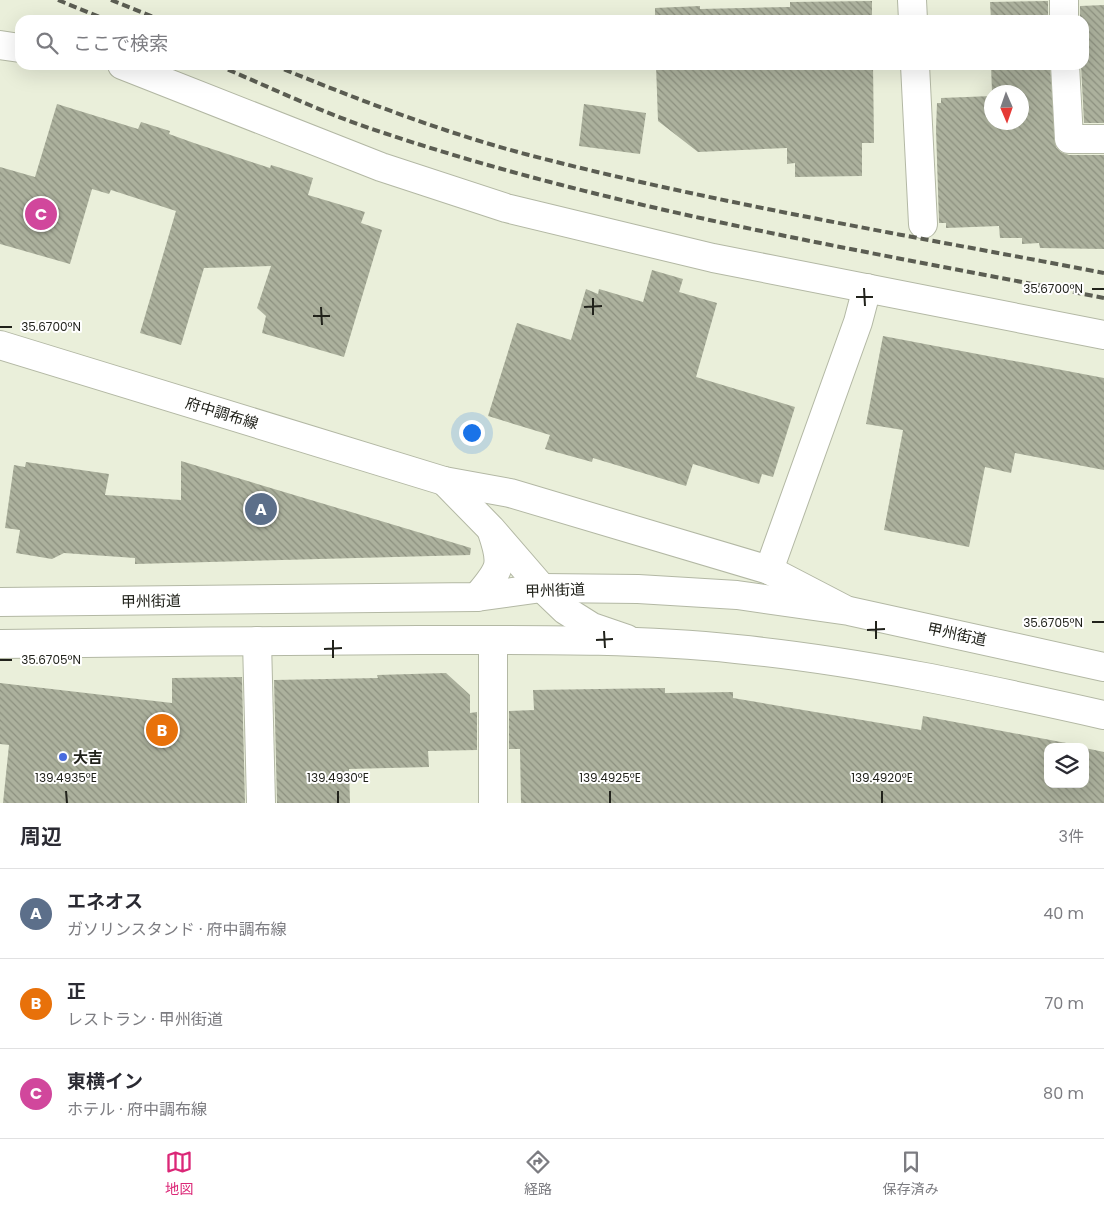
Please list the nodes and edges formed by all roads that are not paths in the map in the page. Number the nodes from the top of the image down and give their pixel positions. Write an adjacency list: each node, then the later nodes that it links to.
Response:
1 (912, 0): 3 (main road)
2 (1064, 0): 4 (main road)
3 (913, 15)
4 (1064, 15)
5 (0, 45): 6 (main road)
6 (15, 47)
7 (135, 70): 12 (main road)
8 (915, 70): 11 (main road)
9 (1066, 70): 10 (main road)
10 (1104, 139)
11 (923, 224)
12 (868, 288): 13 (main road); 17 (main road)
13 (1104, 335)
14 (0, 345): 15 (main road, 府中調布線)
15 (444, 481): 16 (main road); 17 (main road, 府中調布線)
16 (491, 529): 18 (main road); 19 (main road)
17 (768, 570): 21 (main road, 府中調布線)
18 (542, 588): 19 (main road, 甲州街道); 21 (main road, 甲州街道); 24 (main road)
19 (478, 597): 20 (main road, 甲州街道)
20 (0, 602)
21 (849, 611): 26 (main road, 甲州街道)
22 (493, 640): 23 (main road); 24 (main road); 29 (main road)
23 (257, 641): 25 (main road); 28 (main road)
24 (636, 642): 27 (main road)
25 (0, 644)
26 (1104, 667)
27 (1104, 716)
28 (261, 803)
29 (493, 803)

